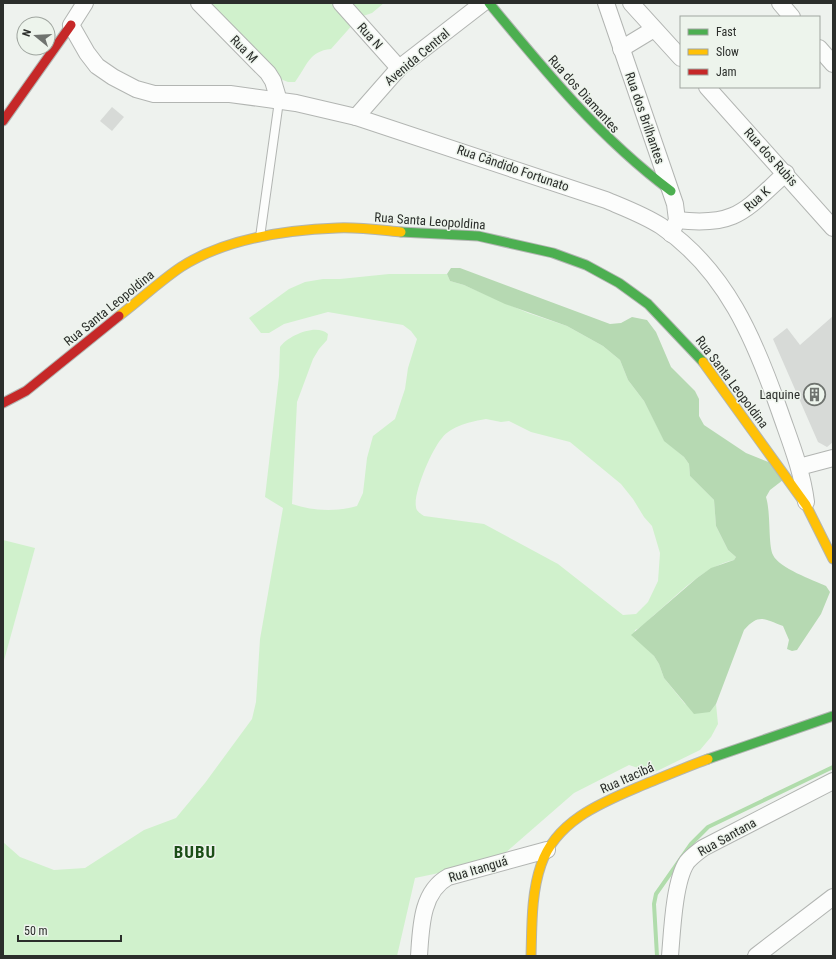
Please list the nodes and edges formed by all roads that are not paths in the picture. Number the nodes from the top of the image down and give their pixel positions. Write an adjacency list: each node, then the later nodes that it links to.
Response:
1 (86, 3): 10 (street)
2 (199, 3): 18 (street, Rua M)
3 (341, 3): 16 (street, Rua N)
4 (483, 3): 16 (street, Avenida Central)
5 (489, 3): 22 (street, Rua dos Diamantes)
6 (606, 3): 12 (street, Rua dos Brilhantes)
7 (631, 3): 11 (street)
8 (780, 3): 9 (street)
9 (791, 16)
10 (71, 25): 18 (street, Rua Cândido Fortunato); 20 (street)
11 (654, 29): 12 (street); 14 (street)
12 (621, 49): 22 (street, Rua dos Brilhantes)
13 (820, 49): 15 (street)
14 (680, 57)
15 (833, 64)
16 (399, 68): 19 (street, Avenida Central)
17 (708, 88): 21 (street, Rua dos Rubis)
18 (280, 101): 19 (street, Rua Cândido Fortunato); 25 (lane)
19 (356, 117): 23 (street, Rua Cândido Fortunato)
20 (3, 121)
21 (786, 173): 23 (street, Rua K); 24 (street, Rua dos Rubis)
22 (670, 191): 23 (street, Rua dos Brilhantes)
23 (674, 227): 28 (street, Rua Cândido Fortunato)
24 (833, 228)
25 (260, 238): 26 (street, Rua Santa Leopoldina); 29 (street, Rua Santa Leopoldina)
26 (3, 403)
27 (833, 458): 28 (street)
28 (799, 467): 29 (street, Rua Cândido Fortunato)
29 (806, 506): 30 (street, Rua Santa Leopoldina)
30 (833, 559)
31 (833, 716): 33 (street, Rua Itacibá)
32 (833, 781): 37 (street, Rua Santana)
33 (547, 850): 35 (street, Rua Itanguá); 36 (street, Rua Itacibá)
34 (833, 897): 38 (street)
35 (419, 956)
36 (530, 956)
37 (670, 956)
38 (756, 956)

